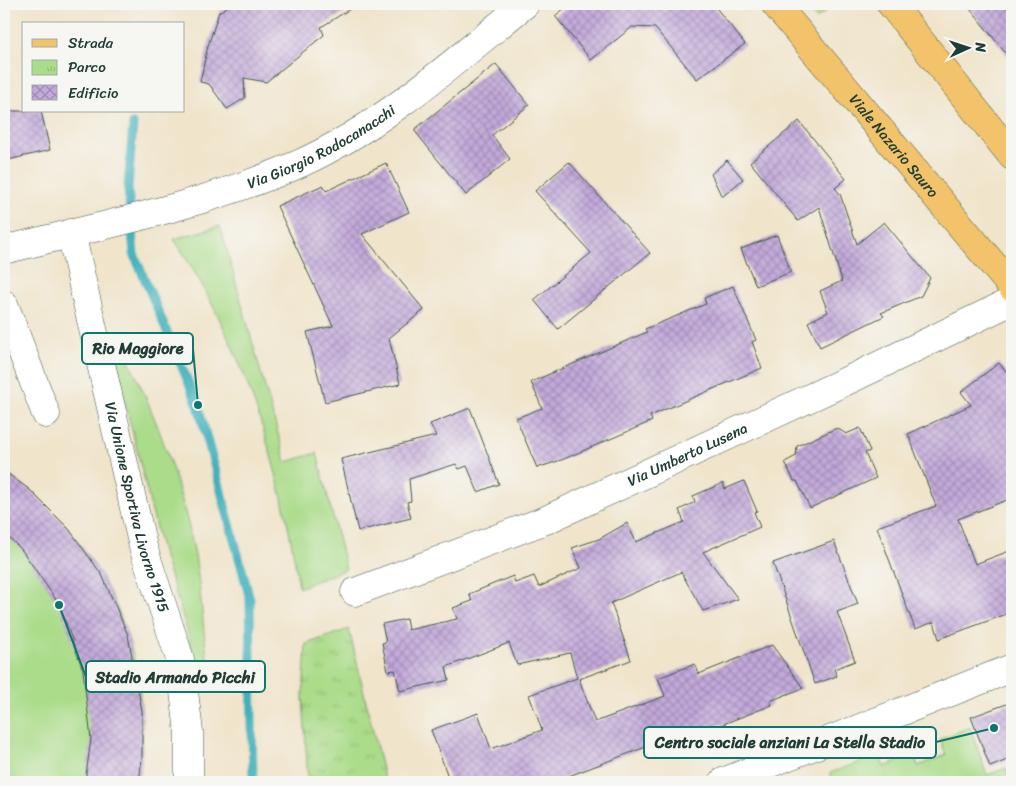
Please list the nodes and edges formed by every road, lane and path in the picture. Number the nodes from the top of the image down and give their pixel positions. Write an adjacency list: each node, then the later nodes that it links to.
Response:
1 (525, 4): 5 (street, Via Giorgio Rodocanacchi)
2 (775, 4): 7 (main road, Viale Nazario Sauro)
3 (892, 4): 4 (main road)
4 (1012, 156)
5 (86, 229): 6 (street, Via Giorgio Rodocanacchi); 13 (street, Via Unione Sportiva Livorno 1915)
6 (4, 250)
7 (1012, 287)
8 (1012, 301): 11 (street, Via Umberto Lusena)
9 (4, 304): 10 (street)
10 (46, 414)
11 (355, 592)
12 (1012, 668): 14 (street)
13 (189, 782)
14 (722, 782)

